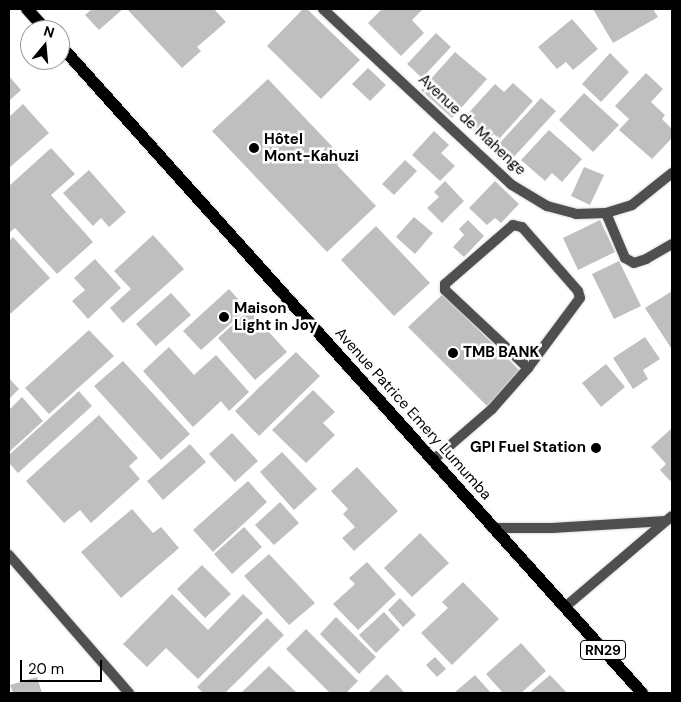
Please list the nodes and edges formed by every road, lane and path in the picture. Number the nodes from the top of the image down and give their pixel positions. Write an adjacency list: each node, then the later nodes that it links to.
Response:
1 (27, 9): 3 (main road)
2 (323, 9): 6 (street, Avenue de Mahenge)
3 (37, 20)
4 (70, 56): 9 (main road, Avenue Patrice Emery Lumumba / RN29)
5 (672, 173): 6 (street, Avenue de Mahenge)
6 (606, 213): 7 (street)
7 (672, 244)
8 (528, 368): 8 (street); 9 (street)
9 (432, 461): 11 (main road, Avenue Patrice Emery Lumumba / RN29)
10 (669, 518): 11 (street); 13 (street)
11 (492, 528): 13 (main road, Avenue Patrice Emery Lumumba / RN29)
12 (9, 555): 14 (street)
13 (565, 607): 15 (main road, Avenue Patrice Emery Lumumba / RN29)
14 (129, 693)
15 (642, 693)

